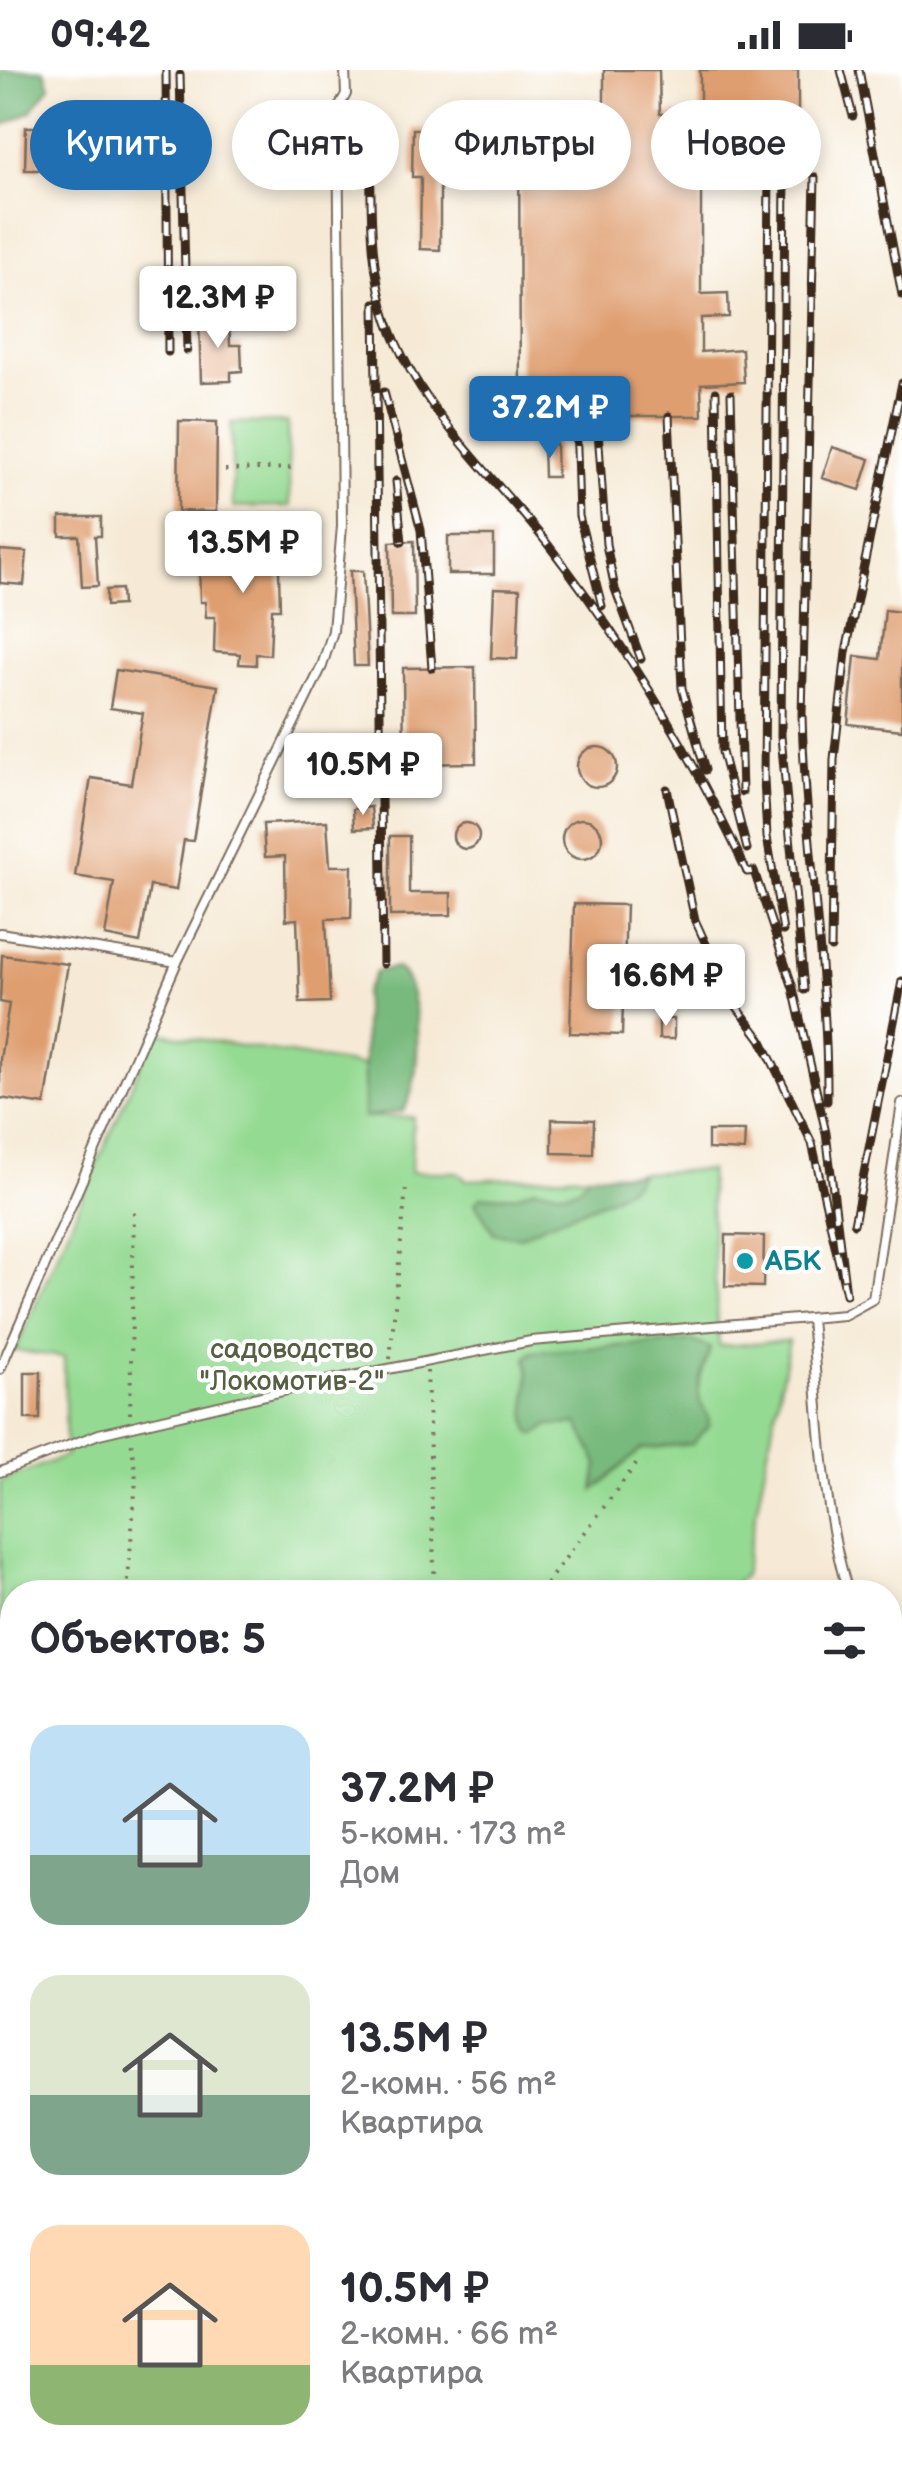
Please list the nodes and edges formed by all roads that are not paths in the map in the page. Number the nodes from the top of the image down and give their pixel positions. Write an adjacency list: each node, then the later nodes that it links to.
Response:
1 (346, 70): 3 (lane)
2 (0, 933): 3 (lane)
3 (177, 962): 6 (lane)
4 (902, 1102): 5 (lane)
5 (811, 1318): 7 (lane); 8 (lane)
6 (0, 1369)
7 (0, 1472)
8 (844, 1580)

